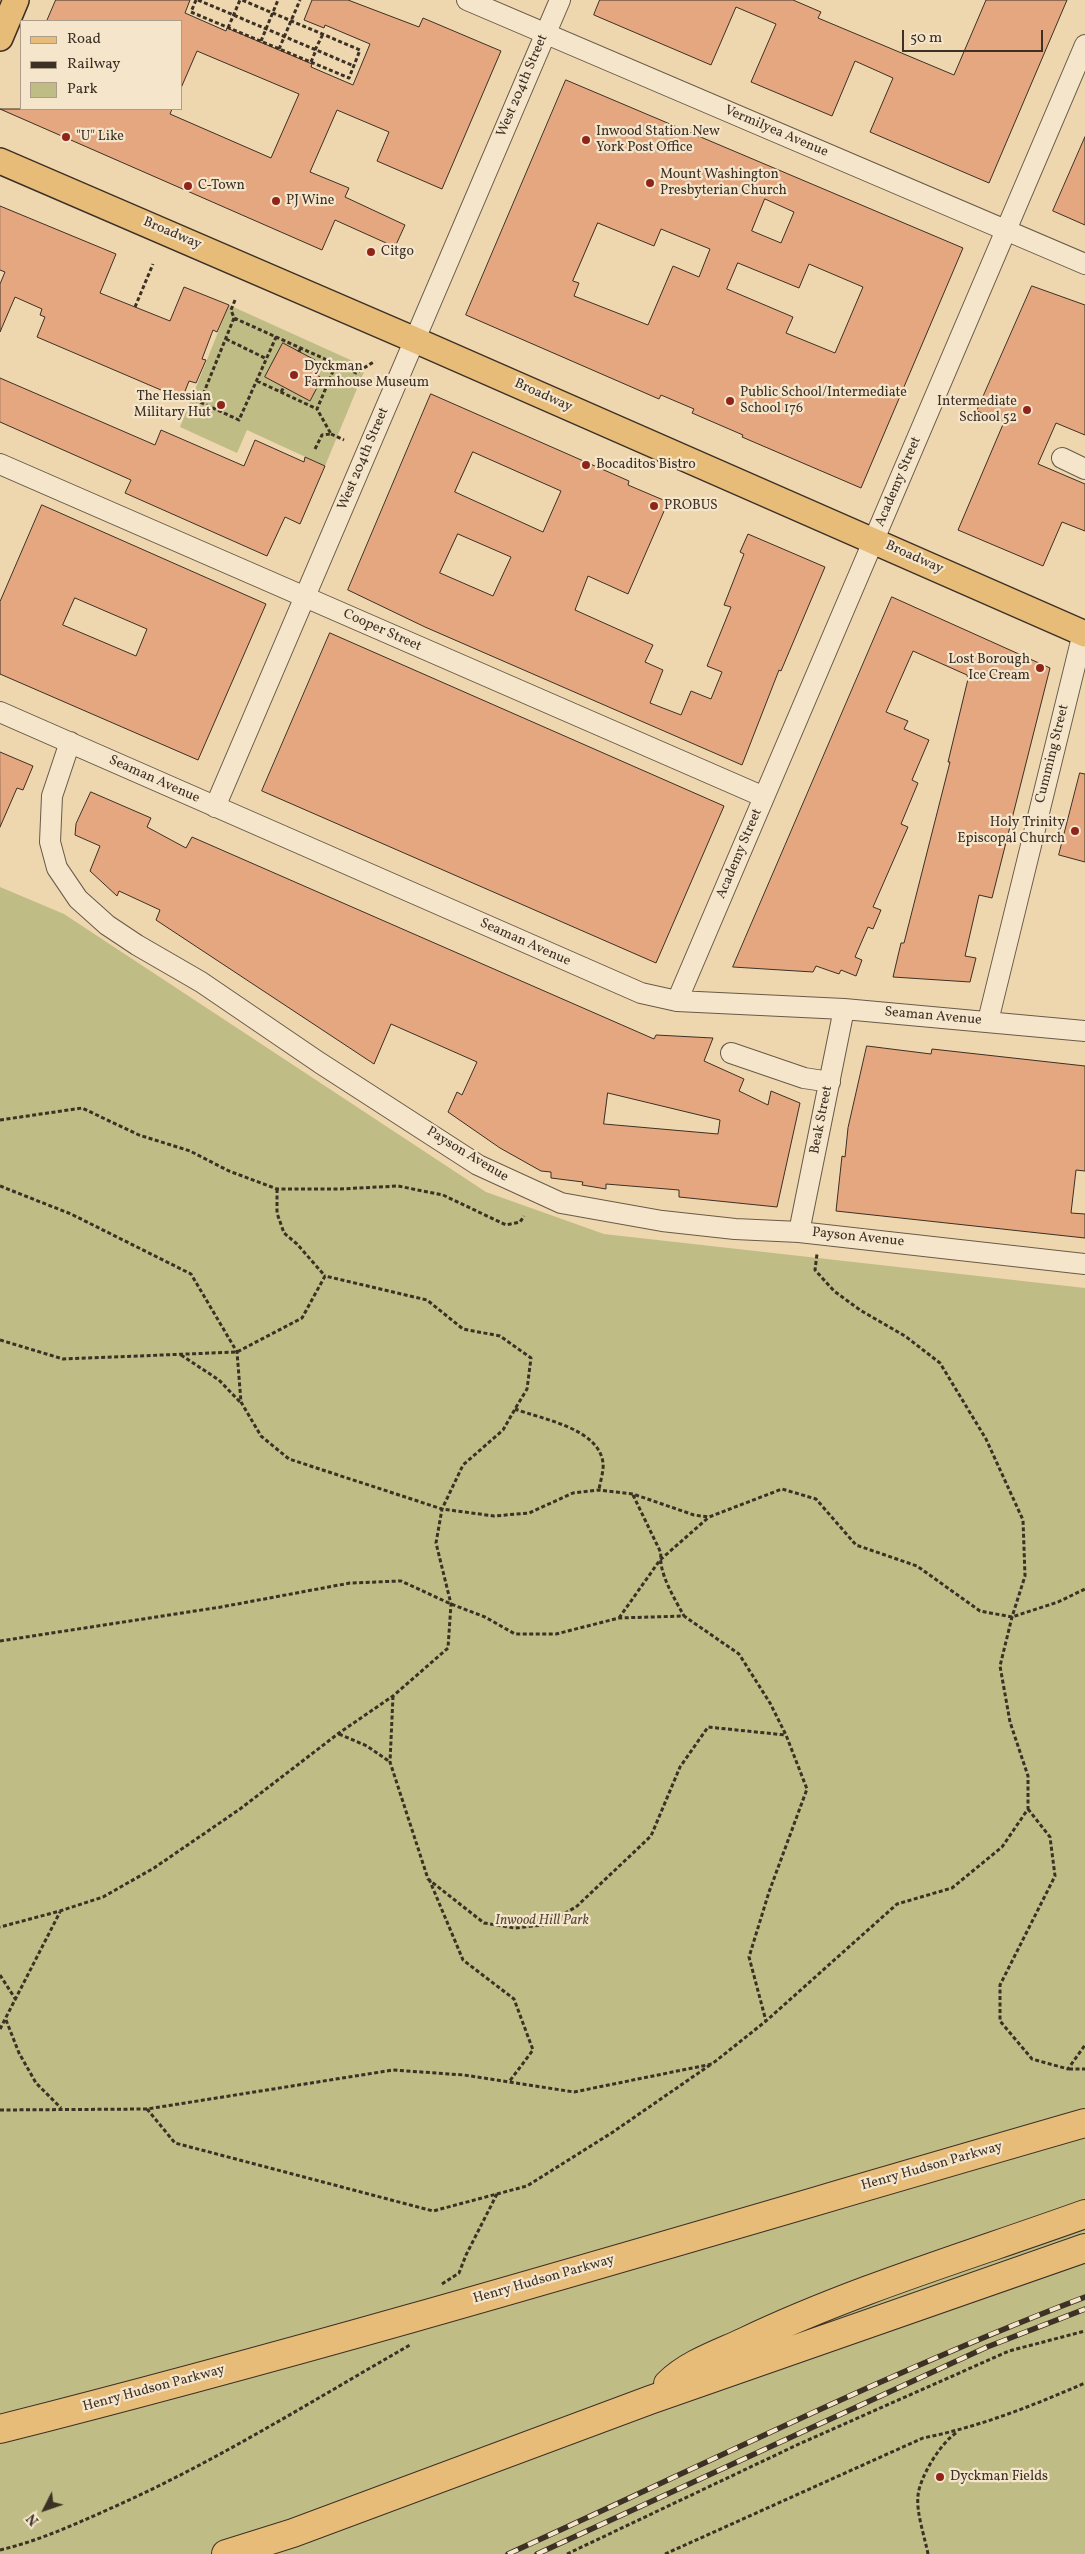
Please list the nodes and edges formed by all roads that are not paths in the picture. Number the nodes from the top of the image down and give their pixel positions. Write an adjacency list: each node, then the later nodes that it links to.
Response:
1 (16, 0): 5 (main road)
2 (467, 0): 4 (street, Vermilyea Avenue)
3 (560, 0): 4 (street, West 204th Street)
4 (546, 33): 8 (street, Vermilyea Avenue); 10 (street, West 204th Street)
5 (0, 38)
6 (1085, 45): 8 (street, Academy Street)
7 (0, 161): 10 (main road, Broadway)
8 (1006, 230): 9 (street, Vermilyea Avenue); 14 (street, Academy Street)
9 (1085, 264)
10 (416, 340): 14 (main road, Broadway); 15 (street, West 204th Street)
11 (1062, 458): 13 (street)
12 (0, 464): 15 (street, Cooper Street)
13 (1085, 469)
14 (874, 541): 16 (main road, Broadway); 19 (street, Academy Street)
15 (306, 598): 19 (street, Cooper Street); 20 (street, West 204th Street)
16 (1084, 633): 23 (street, Cumming Street)
17 (0, 712): 18 (street, Seaman Avenue)
18 (70, 742): 20 (street, Seaman Avenue); 27 (street, Payson Avenue)
19 (764, 797): 21 (street, Academy Street)
20 (215, 807): 21 (street, Seaman Avenue)
21 (677, 1001): 22 (street, Seaman Avenue)
22 (844, 1009): 23 (street, Seaman Avenue); 26 (street, Beak Street)
23 (988, 1021): 24 (street, Seaman Avenue)
24 (1085, 1031)
25 (731, 1053): 26 (street)
26 (830, 1082): 27 (street, Beak Street)
27 (799, 1232): 28 (street, Payson Avenue)
28 (1085, 1264)
29 (1085, 2123): 33 (highway, Henry Hudson Parkway)
30 (1085, 2214): 32 (highway)
31 (1085, 2248): 32 (highway)
32 (650, 2400): 34 (highway)
33 (0, 2429)
34 (226, 2554)

